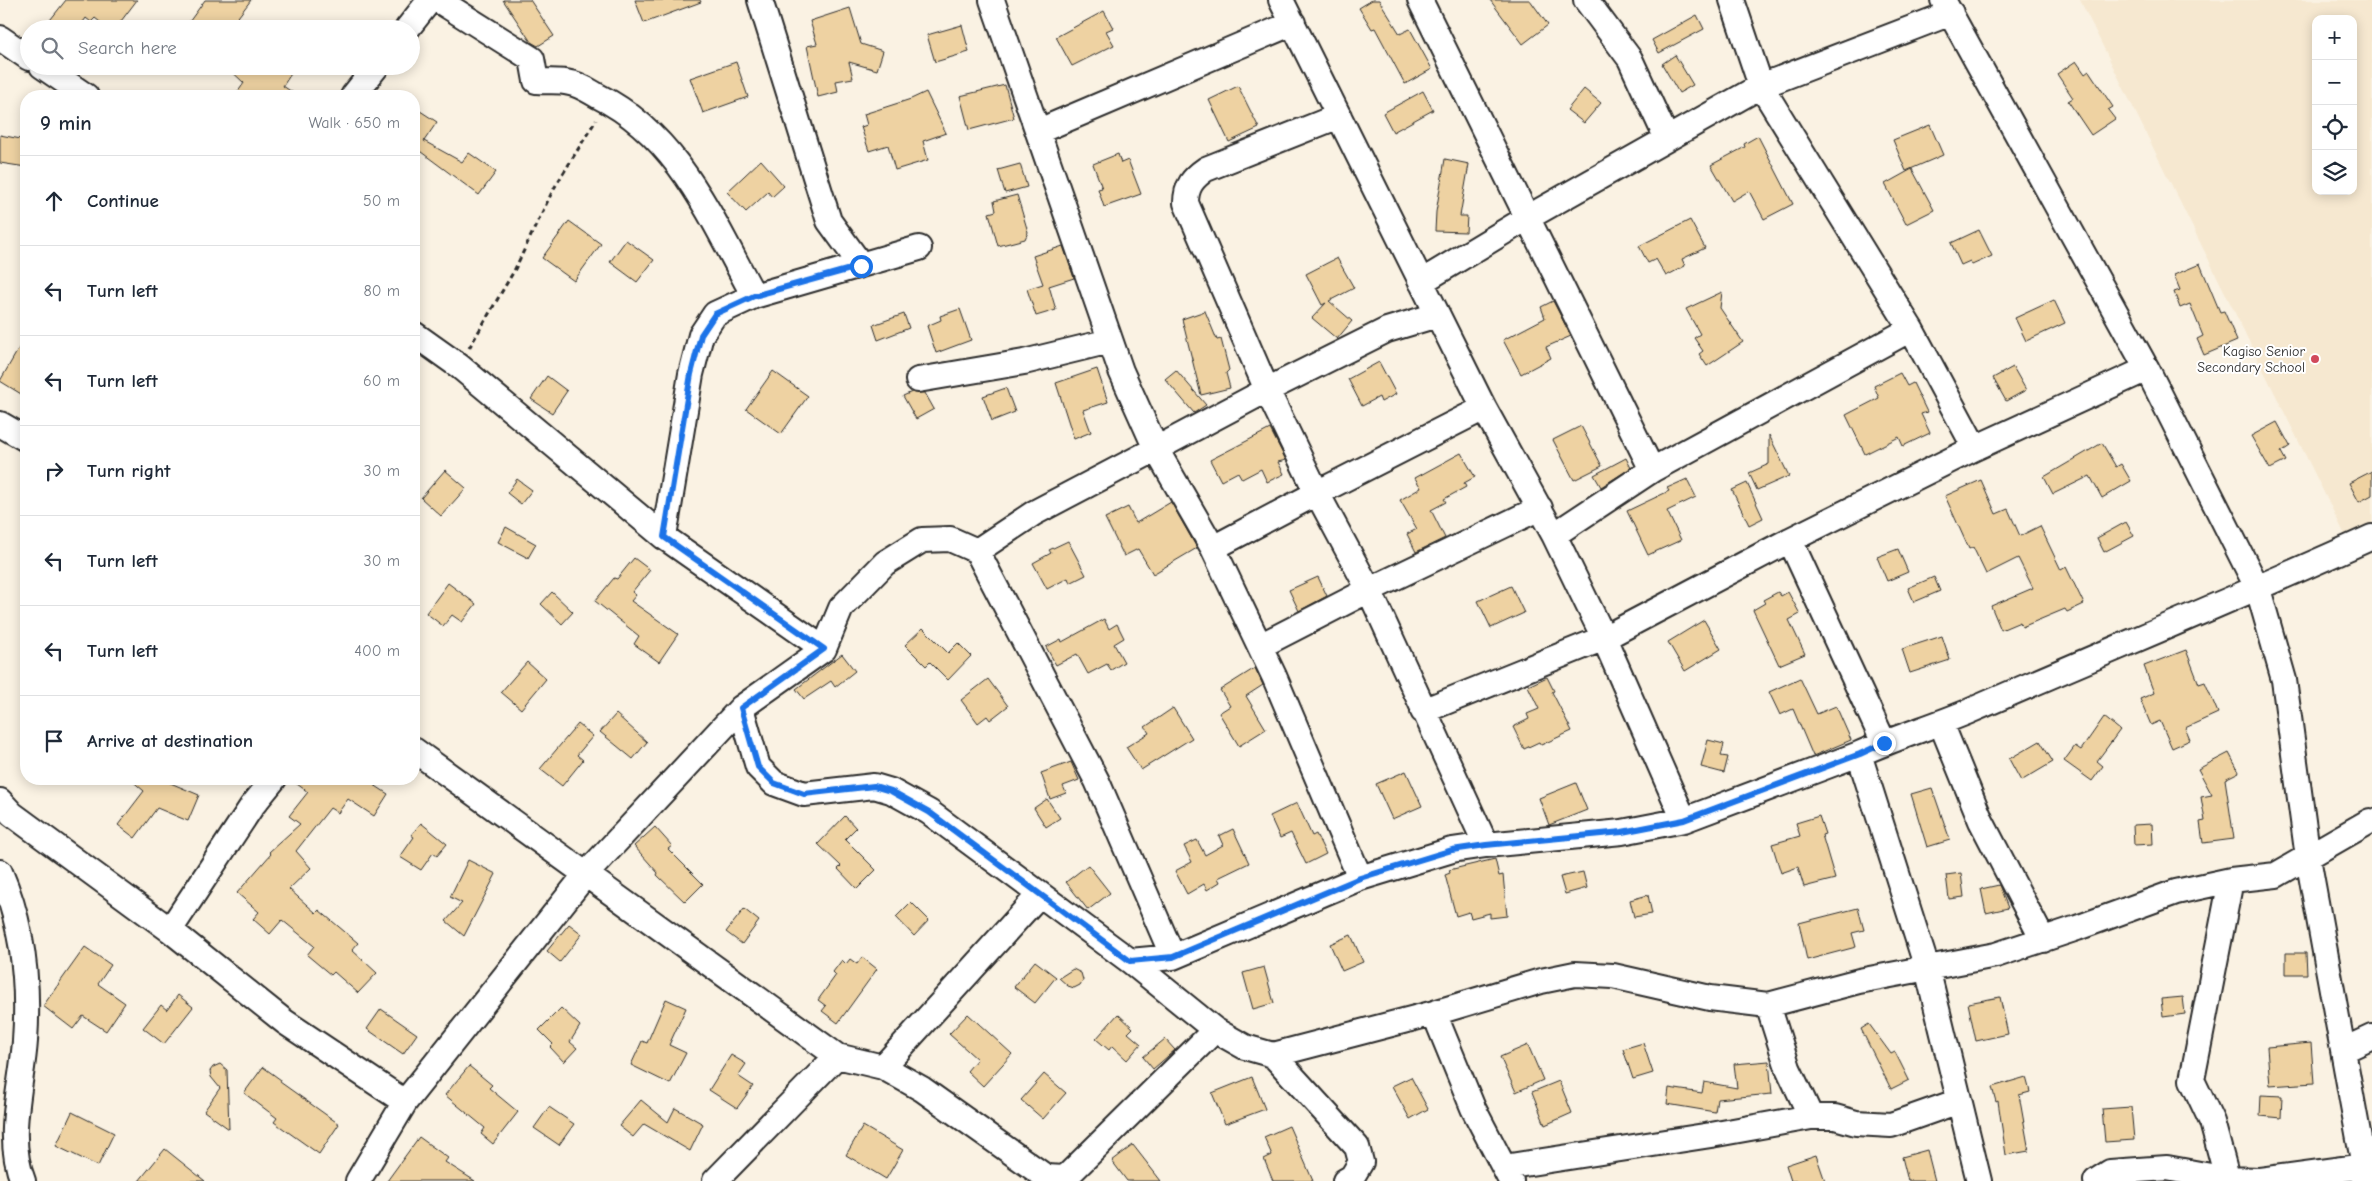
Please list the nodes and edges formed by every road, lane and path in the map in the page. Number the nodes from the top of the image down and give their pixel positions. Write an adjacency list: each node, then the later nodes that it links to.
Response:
1 (760, 0): 24 (street)
2 (992, 0): 20 (street)
3 (1281, 0): 10 (street)
4 (1420, 0): 22 (street)
5 (1586, 0): 21 (street)
6 (1732, 0): 15 (street)
7 (443, 2): 9 (street); 18 (street)
8 (1947, 7): 15 (street); 32 (street)
9 (419, 20)
10 (1293, 23): 19 (street); 20 (street)
11 (0, 38): 12 (street)
12 (20, 52)
13 (55, 75): 16 (street)
14 (370, 75): 17 (street)
15 (1761, 86): 21 (street); 28 (street)
16 (77, 90)
17 (358, 90)
18 (608, 101): 26 (street); 31 (path)
19 (1338, 116): 25 (street); 34 (street)
20 (1039, 131): 30 (street)
21 (1667, 139): 22 (street)
22 (1527, 218): 25 (street); 40 (street)
23 (918, 248): 24 (street)
24 (861, 266): 26 (street)
25 (1421, 282): 27 (street)
26 (754, 296): 44 (street)
27 (1437, 314): 34 (street); 35 (street)
28 (1911, 329): 38 (street); 40 (street)
29 (420, 338): 31 (street)
30 (1110, 341): 33 (street); 39 (street)
31 (459, 366): 44 (street)
32 (2147, 369): 38 (street); 49 (street)
33 (918, 380)
34 (1267, 390): 39 (street); 41 (street)
35 (1484, 408): 41 (street); 42 (street)
36 (0, 424): 37 (street)
37 (20, 436)
38 (1975, 448): 46 (street)
39 (1156, 449): 47 (street); 48 (street)
40 (1652, 470): 43 (street)
41 (1317, 494): 47 (street); 50 (street)
42 (1540, 508): 43 (street); 50 (street)
43 (1554, 534): 51 (street)
44 (664, 537): 53 (street)
45 (2372, 537): 49 (street)
46 (1790, 540): 51 (street); 57 (street)
47 (1213, 548): 52 (street)
48 (977, 551): 53 (street); 73 (street)
49 (2258, 589): 56 (street); 65 (street)
50 (1370, 590): 52 (street); 55 (street)
51 (1604, 638): 55 (street); 62 (street)
52 (1260, 646): 68 (street)
53 (824, 649): 54 (street)
54 (741, 708): 67 (street); 70 (street)
55 (1423, 711): 64 (street)
56 (1941, 723): 57 (street); 72 (street)
57 (1884, 743): 59 (street)
58 (420, 754): 67 (street)
59 (1860, 754): 62 (street); 75 (street)
60 (269, 785): 71 (street)
61 (0, 802): 71 (street)
62 (1684, 820): 64 (street)
63 (2371, 820): 65 (street)
64 (1486, 845): 68 (street)
65 (2308, 858): 69 (street); 80 (street)
66 (0, 872): 91 (street)
67 (586, 874): 82 (street); 85 (street)
68 (1360, 878): 73 (street)
69 (2231, 880): 72 (street); 90 (street)
70 (1039, 895): 74 (street); 83 (street)
71 (170, 930): 85 (street)
72 (2043, 940): 75 (street)
73 (1173, 957): 74 (street)
74 (1130, 961): 78 (street)
75 (1927, 968): 76 (street); 84 (street)
76 (1768, 1005): 77 (street); 86 (street)
77 (1434, 1013): 81 (street); 88 (street)
78 (1215, 1030): 81 (street); 89 (street)
79 (2372, 1036): 80 (street)
80 (2344, 1050): 87 (street)
81 (1272, 1055): 94 (street)
82 (837, 1056): 83 (street); 93 (street)
83 (883, 1066): 89 (street)
84 (1959, 1100): 86 (street); 95 (street)
85 (405, 1102): 92 (street)
86 (1811, 1117): 88 (street)
87 (2367, 1171): 90 (street)
88 (1508, 1174)
89 (1055, 1179)
90 (2228, 1180): 96 (street)
91 (23, 1181)
92 (358, 1181)
93 (715, 1181)
94 (1345, 1181)
95 (1979, 1181)
96 (2096, 1181)

